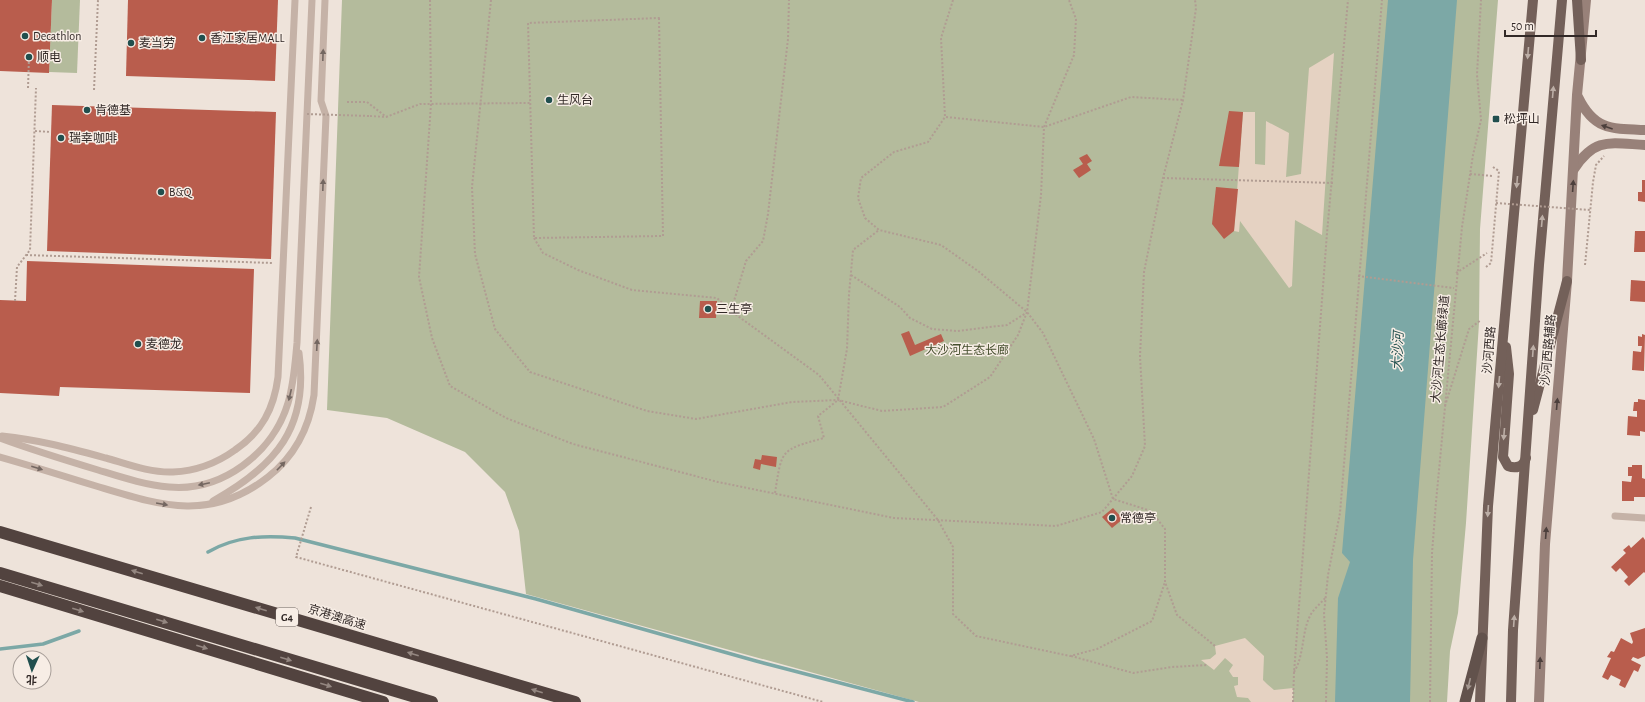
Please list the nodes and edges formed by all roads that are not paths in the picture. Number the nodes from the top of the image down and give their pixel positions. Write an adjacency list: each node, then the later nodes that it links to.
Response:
1 (295, 0): 17 (lane)
2 (312, 0): 15 (lane)
3 (325, 0): 20 (lane, one-way to 3)
4 (1533, 0): 14 (main road, 沙河西路, one-way to 14)
5 (1562, 0): 16 (main road, one-way to 5)
6 (1577, 0): 8 (main road)
7 (1586, 0): 8 (main road, 沙河西路辅路)
8 (1581, 60): 9 (main road, 沙河西路辅路)
9 (1577, 95): 10 (main road, one-way to 9); 12 (main road, 沙河西路辅路)
10 (1645, 130)
11 (1645, 145): 12 (main road)
12 (1574, 169): 13 (main road, 沙河西路辅路, one-way to 12)
13 (1567, 281): 16 (main road); 35 (main road, 沙河西路辅路, one-way to 13)
14 (1504, 326): 19 (main road, one-way to 19); 26 (main road, 沙河西路, one-way to 26)
15 (297, 343): 17 (lane, one-way to 17); 20 (lane)
16 (1528, 432): 19 (main road)
17 (0, 437)
18 (0, 456): 20 (lane, one-way to 20)
19 (1526, 457): 34 (main road, one-way to 19)
20 (205, 505)
21 (1615, 516): 22 (lane)
22 (1645, 518)
23 (0, 532): 30 (highway, 京港澳高速 / G4, one-way to 23)
24 (0, 573): 29 (highway, one-way to 29)
25 (0, 586): 28 (highway, one-way to 28)
26 (1482, 638): 27 (main road, 沙河西路); 31 (highway, one-way to 31)
27 (1480, 678): 32 (main road, 沙河西路); 33 (main road)
28 (384, 702)
29 (432, 702)
30 (575, 702)
31 (1464, 702)
32 (1480, 702)
33 (1486, 702)
34 (1511, 702)
35 (1539, 702)

